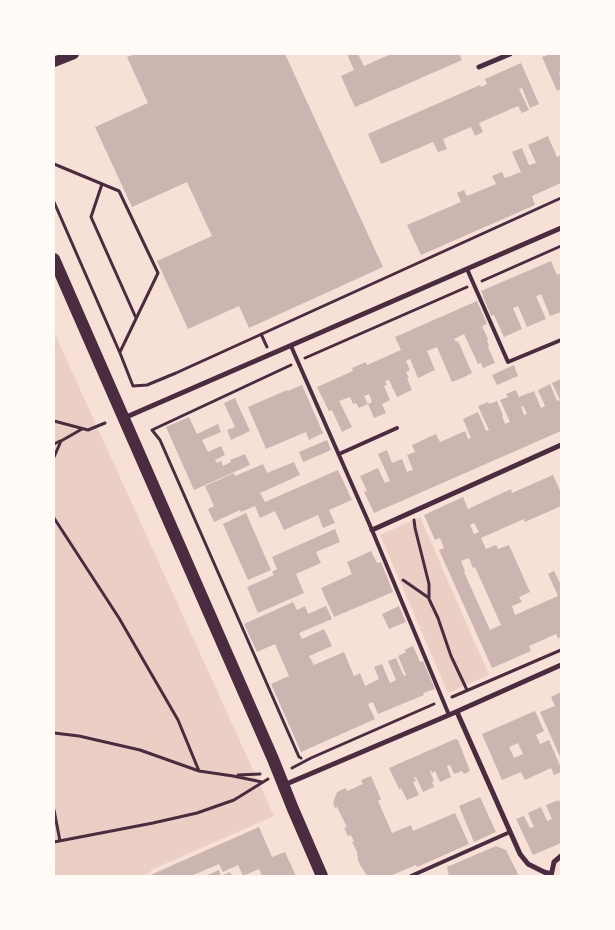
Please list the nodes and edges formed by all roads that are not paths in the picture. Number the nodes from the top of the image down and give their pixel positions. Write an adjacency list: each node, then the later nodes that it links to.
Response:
1 (74, 54): 3 (main road)
2 (510, 54): 4 (street)
3 (54, 62)
4 (479, 67)
5 (561, 228): 7 (street)
6 (54, 259): 10 (main road)
7 (467, 269): 8 (lane); 9 (street)
8 (561, 340)
9 (291, 346): 10 (street); 13 (lane)
10 (124, 419): 18 (main road)
11 (397, 428): 13 (lane)
12 (561, 445): 14 (street)
13 (339, 454): 14 (lane)
14 (372, 530): 17 (lane)
15 (561, 665): 16 (street)
16 (457, 712): 17 (street); 19 (street)
17 (449, 715): 18 (street)
18 (284, 786): 22 (main road)
19 (510, 832): 21 (street); 23 (lane)
20 (561, 856): 21 (street)
21 (551, 875)
22 (322, 876)
23 (411, 876)

